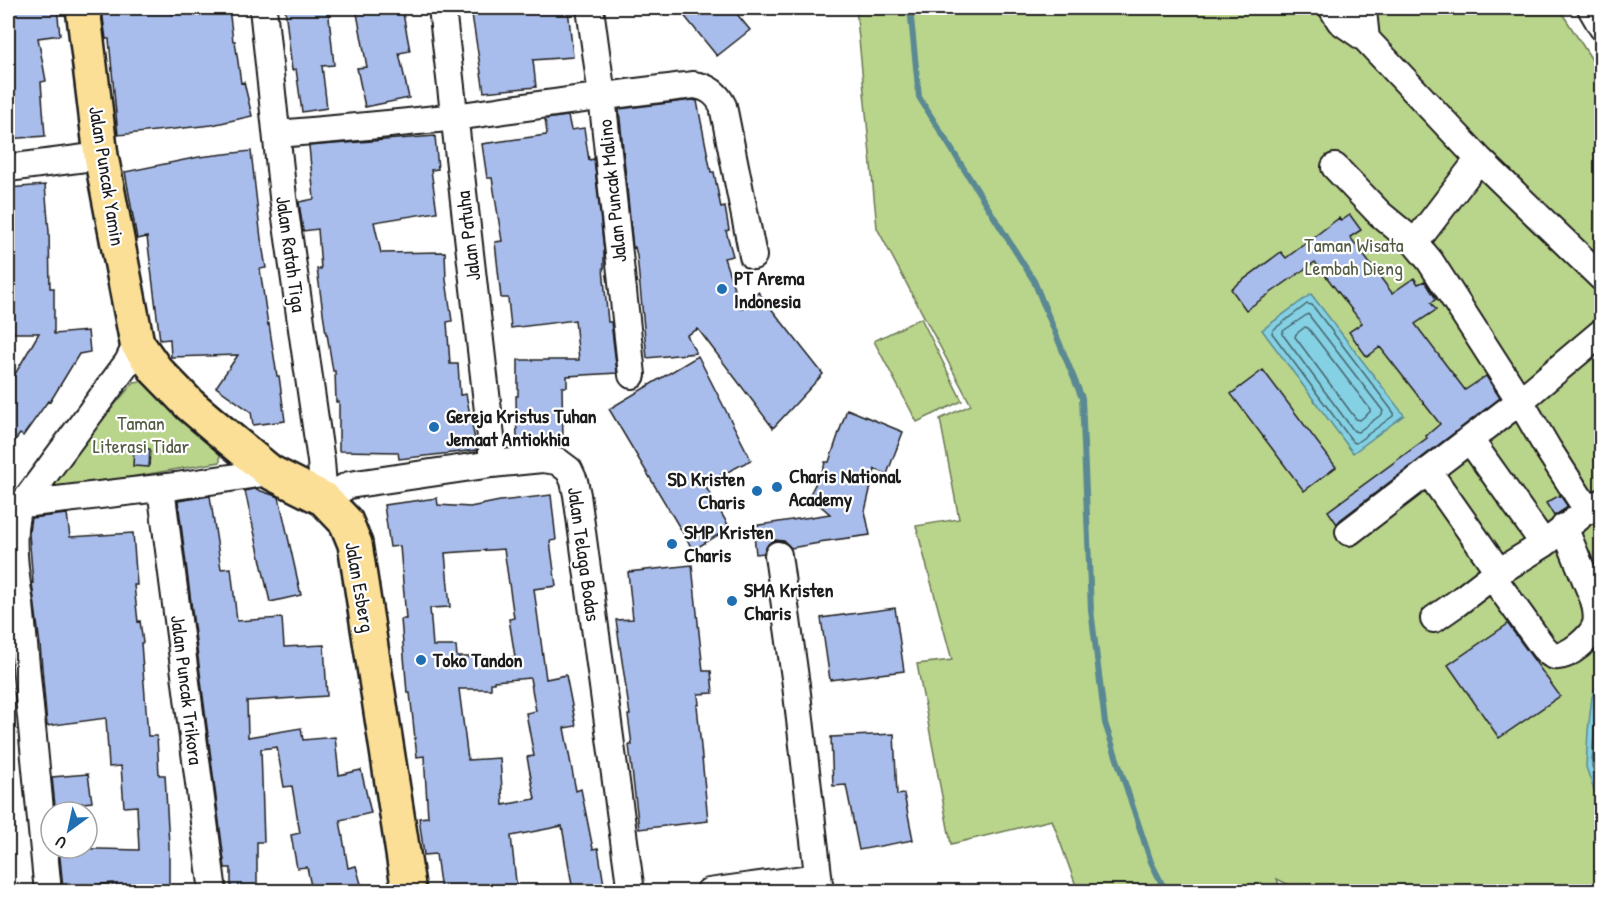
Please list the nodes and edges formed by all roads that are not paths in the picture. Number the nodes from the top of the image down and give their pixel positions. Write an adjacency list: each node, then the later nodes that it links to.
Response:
1 (82, 8): 13 (main road, Jalan Puncak Yamin)
2 (263, 8): 12 (street, Jalan Ratah Tiga)
3 (442, 8): 11 (street, Jalan Patuha)
4 (590, 8): 10 (street, Jalan Puncak Malino)
5 (1332, 8): 9 (street)
6 (1361, 8): 9 (street)
7 (1591, 8): 8 (street)
8 (1602, 27)
9 (1366, 39): 14 (street)
10 (602, 96): 11 (street); 18 (street); 22 (street, Jalan Puncak Malino)
11 (454, 117): 12 (street); 25 (street, Jalan Patuha)
12 (277, 134): 29 (street, Jalan Ratah Tiga)
13 (101, 156): 16 (street); 21 (main road, Jalan Puncak Yamin)
14 (1479, 159): 17 (street); 19 (street)
15 (1335, 167): 17 (street)
16 (8, 168)
17 (1415, 243): 23 (street)
18 (753, 256)
19 (1602, 278)
20 (1602, 332): 23 (street)
21 (137, 343): 27 (main road, Jalan Esberg); 30 (street)
22 (632, 375)
23 (1520, 402): 24 (street); 31 (street)
24 (1470, 440): 26 (street); 34 (street)
25 (492, 464): 29 (street, Jalan Telaga Bodas); 43 (street, Jalan Telaga Bodas)
26 (1428, 471): 33 (street); 36 (street)
27 (270, 472): 28 (street); 29 (main road, Jalan Esberg)
28 (161, 488): 30 (street); 41 (street, Jalan Puncak Trikora)
29 (324, 499): 42 (main road, Jalan Esberg)
30 (23, 504): 37 (street)
31 (1595, 507): 32 (street)
32 (1564, 527): 34 (street); 36 (street)
33 (1349, 532)
34 (1544, 544): 36 (street)
35 (778, 555): 39 (street)
36 (1495, 574): 38 (street)
37 (12, 580): 40 (street)
38 (1434, 619)
39 (819, 884): 44 (street)
40 (48, 891)
41 (213, 891)
42 (409, 891)
43 (631, 891)
44 (709, 891)

